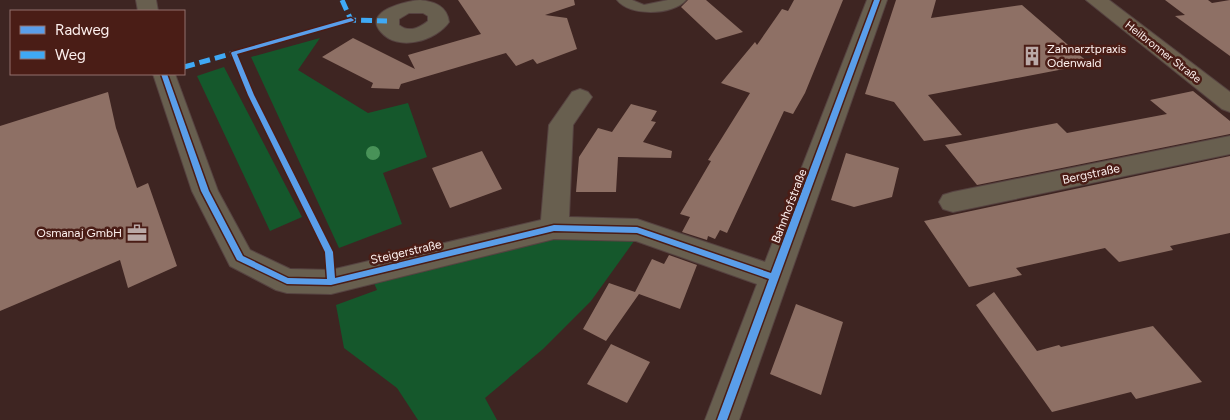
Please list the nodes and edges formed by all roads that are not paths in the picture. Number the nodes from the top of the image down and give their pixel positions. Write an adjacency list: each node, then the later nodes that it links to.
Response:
1 (622, 0): 2 (lane)
2 (680, 0)
3 (877, 0): 11 (street, Bahnhofstraße)
4 (1096, 0): 7 (main road, Heilbronner Straße)
5 (164, 75): 10 (street, Steigerstraße)
6 (580, 97): 10 (street)
7 (1230, 104)
8 (1230, 145): 9 (street, Bergstraße)
9 (953, 202)
10 (554, 228): 11 (street, Steigerstraße)
11 (773, 277): 12 (street, Bahnhofstraße)
12 (722, 420)

